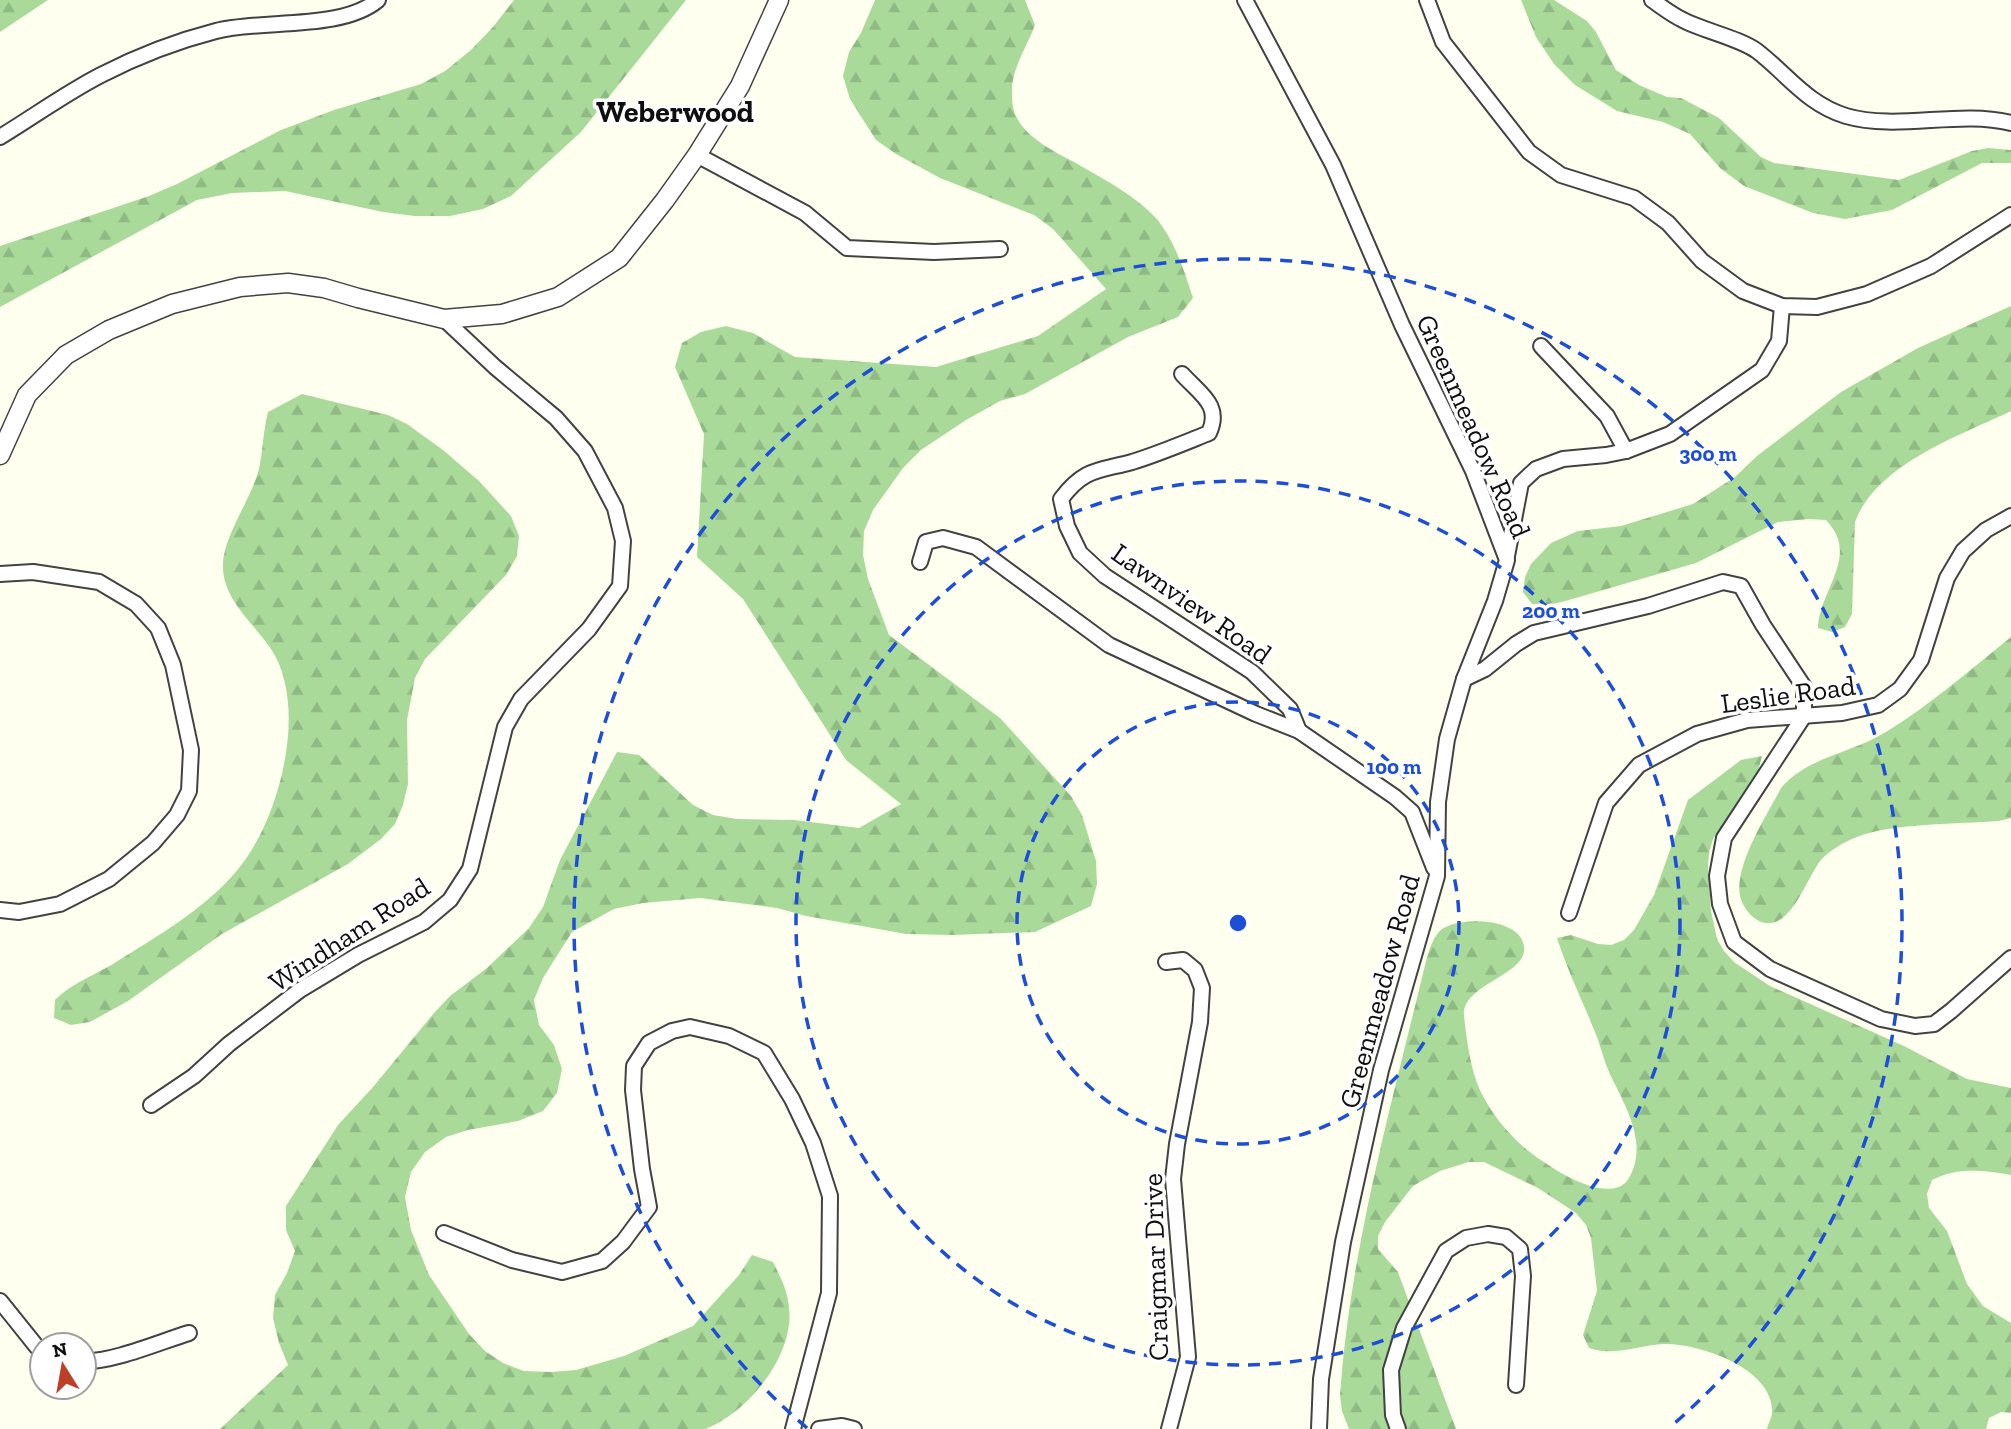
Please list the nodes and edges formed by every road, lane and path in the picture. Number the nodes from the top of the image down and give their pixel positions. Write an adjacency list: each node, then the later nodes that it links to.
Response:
1 (378, 0): 7 (street)
2 (779, 0): 8 (street)
3 (1245, 0): 18 (street, Greenmeadow Road)
4 (1427, 0): 11 (street)
5 (1652, 0): 6 (street)
6 (2011, 123)
7 (0, 137)
8 (698, 155): 10 (street); 12 (street)
9 (2011, 215): 11 (street)
10 (1000, 248)
11 (1782, 306): 16 (street)
12 (444, 319): 15 (street); 29 (street, Windham Road)
13 (1541, 346): 16 (street)
14 (1182, 374): 23 (street, Lawnview Road)
15 (1, 448)
16 (1626, 451): 18 (street)
17 (2011, 516): 22 (street, Leslie Road)
18 (1507, 560): 21 (street, Greenmeadow Road)
19 (920, 562): 23 (street, Lawnview Road)
20 (0, 574): 25 (street)
21 (1464, 679): 22 (street); 24 (street, Greenmeadow Road)
22 (1804, 716): 26 (street, Leslie Road); 27 (street)
23 (1299, 732): 24 (street, Lawnview Road)
24 (1437, 876): 40 (street, Greenmeadow Road)
25 (0, 909)
26 (1570, 913)
27 (2011, 958)
28 (1166, 962): 39 (street, Craigmar Drive)
29 (151, 1105)
30 (444, 1233): 36 (street)
31 (0, 1301): 33 (street)
32 (189, 1333): 34 (street)
33 (28, 1336)
34 (98, 1360)
35 (1516, 1385): 41 (street)
36 (793, 1429)
37 (819, 1429): 38 (street)
38 (854, 1429)
39 (1169, 1429)
40 (1319, 1429)
41 (1398, 1429)

